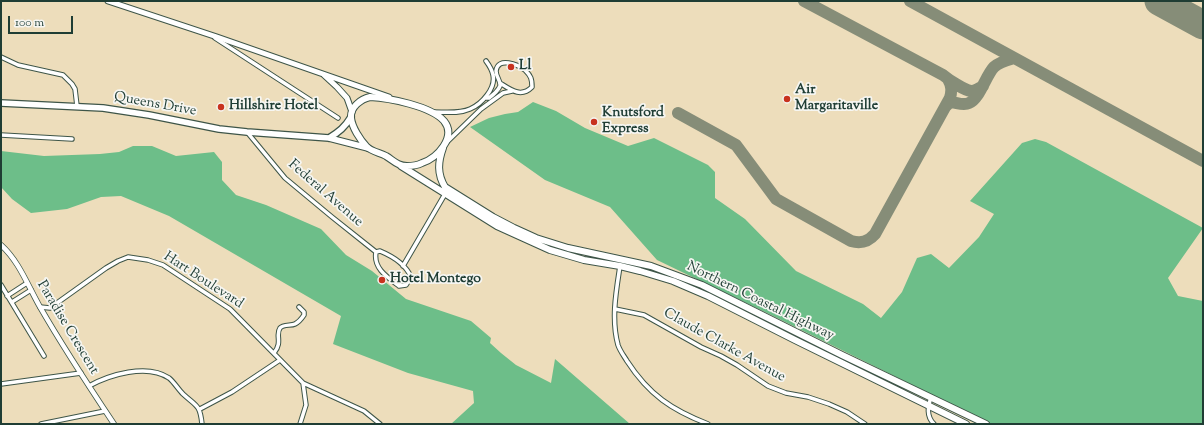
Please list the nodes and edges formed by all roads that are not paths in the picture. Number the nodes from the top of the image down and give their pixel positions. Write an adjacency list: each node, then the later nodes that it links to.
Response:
1 (108, 1): 2 (main road)
2 (211, 35): 5 (main road); 14 (street)
3 (1, 57): 11 (street)
4 (486, 61): 8 (street)
5 (322, 73): 9 (main road); 13 (main road)
6 (500, 83): 7 (street); 7 (street); 8 (street)
7 (513, 91): 19 (street)
8 (485, 98): 12 (street)
9 (398, 101): 12 (highway); 13 (highway)
10 (1, 103): 11 (main road, Queens Drive)
11 (77, 106): 15 (main road, Queens Drive)
12 (432, 112): 19 (highway)
13 (351, 115): 17 (main road); 20 (highway)
14 (338, 118)
15 (247, 132): 17 (main road, Queens Drive); 24 (street, Federal Avenue)
16 (1, 135): 18 (street)
17 (329, 138): 20 (main road, Queens Drive)
18 (72, 139)
19 (443, 147): 21 (highway); 42 (highway, Northern Coastal Highway)
20 (368, 148): 21 (highway)
21 (401, 166): 22 (highway, Northern Coastal Highway)
22 (445, 194): 25 (street); 26 (highway, Northern Coastal Highway)
23 (1, 245): 27 (street, Paradise Crescent)
24 (376, 252): 25 (street, Federal Avenue); 25 (street)
25 (403, 266)
26 (620, 266): 34 (street); 43 (highway, Northern Coastal Highway)
27 (27, 283): 29 (street, Paradise Crescent); 30 (street)
28 (1, 285): 30 (street)
29 (31, 290): 31 (street); 32 (street, Paradise Crescent)
30 (7, 296): 31 (street)
31 (12, 302): 36 (street)
32 (40, 307): 35 (street, Hart Boulevard); 38 (street, Paradise Crescent)
33 (299, 307): 35 (street)
34 (615, 309): 51 (street); 52 (street, Claude Clarke Avenue)
35 (274, 353): 37 (street, Hart Boulevard)
36 (44, 356)
37 (280, 360): 39 (street, Hart Boulevard); 44 (street)
38 (81, 373): 40 (street); 41 (street, Paradise Crescent)
39 (303, 383): 49 (street); 50 (street, Hart Boulevard)
40 (1, 384)
41 (89, 386): 44 (street); 45 (street, Paradise Crescent)
42 (931, 397): 43 (street); 55 (highway, Northern Coastal Highway)
43 (928, 406): 53 (street); 54 (highway, Northern Coastal Highway)
44 (200, 409): 48 (street)
45 (105, 411): 46 (street); 47 (street, Paradise Crescent)
46 (41, 424)
47 (114, 424)
48 (202, 424)
49 (300, 424)
50 (380, 424)
51 (708, 424)
52 (865, 424)
53 (934, 424)
54 (966, 424)
55 (986, 424)

